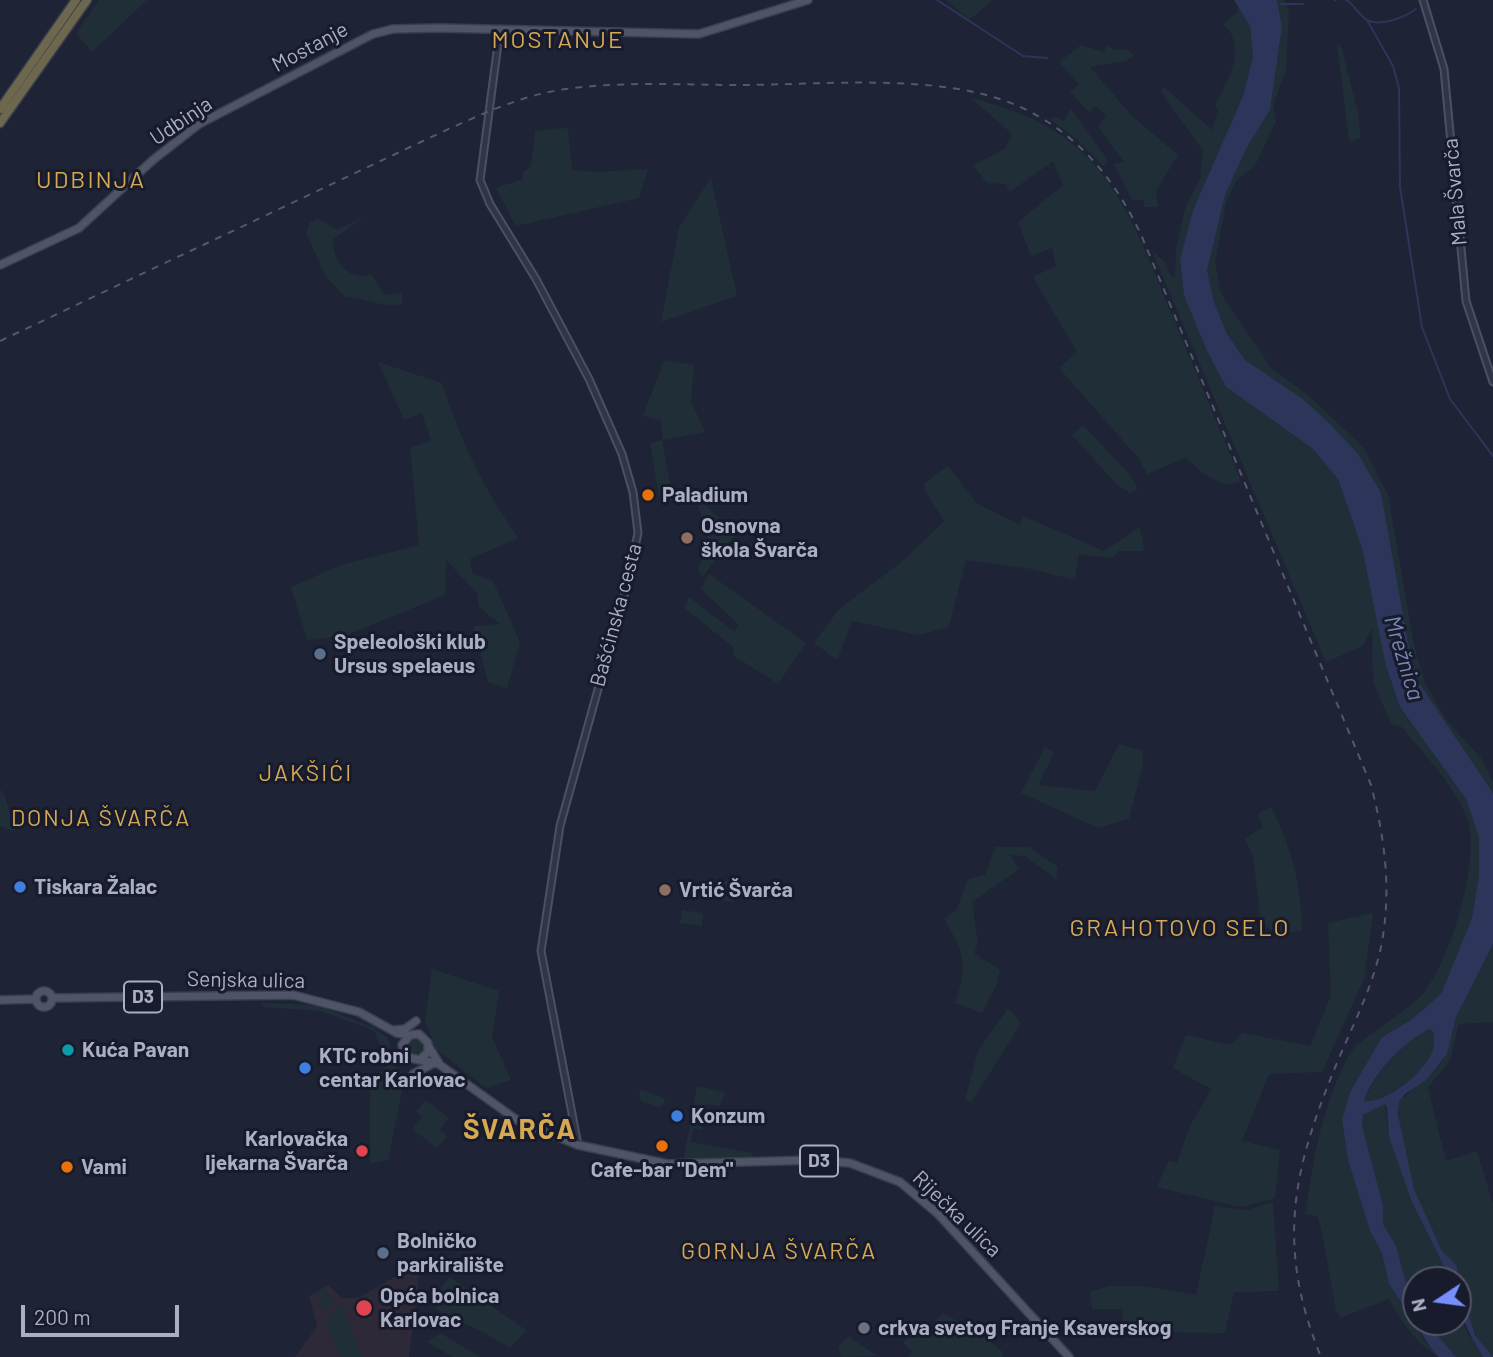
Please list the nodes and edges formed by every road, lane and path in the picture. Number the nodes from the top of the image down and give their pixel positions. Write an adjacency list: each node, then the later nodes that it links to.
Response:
1 (76, 0): 5 (highway)
2 (87, 0): 5 (highway)
3 (808, 0): 6 (main road, Mostanje)
4 (1423, 0): 12 (street, Mala Švarča)
5 (63, 28): 7 (highway)
6 (500, 29): 8 (main road, Mostanje); 24 (street, Bašćinska cesta)
7 (54, 39): 9 (highway); 10 (highway)
8 (246, 102): 11 (main road, Udbinja)
9 (0, 109)
10 (0, 123)
11 (0, 265)
12 (1493, 382)
13 (53, 998): 14 (main road, D3); 14 (main road, D3); 17 (main road, Senjska ulica / D3)
14 (36, 999): 15 (main road, D3)
15 (0, 1000)
16 (416, 1021): 17 (main road)
17 (392, 1030): 18 (main road, Senjska ulica / D3); 20 (main road, D3)
18 (410, 1035): 19 (main road, D3); 20 (main road)
19 (429, 1047): 21 (main road); 22 (main road, D3)
20 (402, 1049): 21 (main road, D3)
21 (420, 1060): 22 (main road, D3)
22 (438, 1064): 23 (main road); 25 (main road, D3)
23 (413, 1074)
24 (574, 1124): 25 (street); 26 (street, Bašćinska cesta)
25 (558, 1137): 26 (main road, D3)
26 (578, 1145): 27 (main road, Riječka ulica / D3)
27 (1069, 1357)

